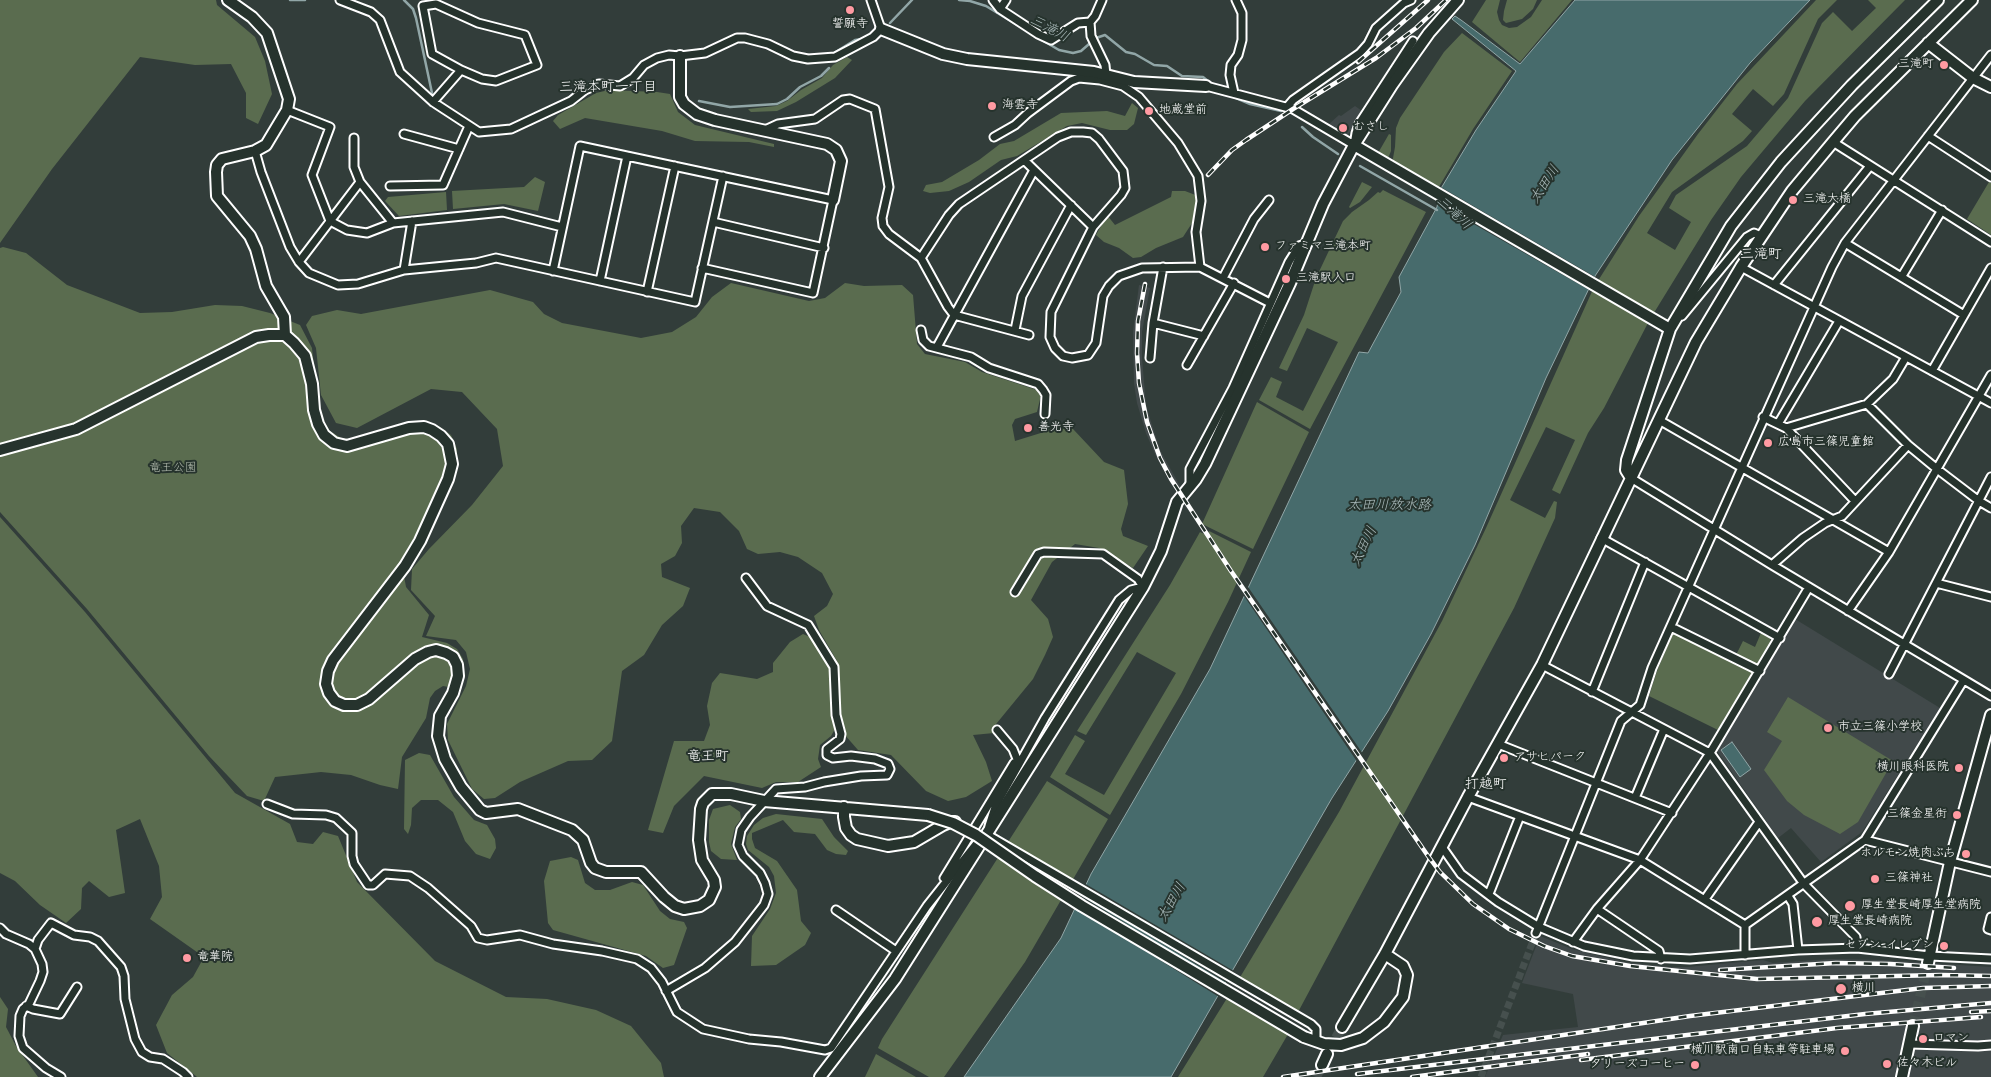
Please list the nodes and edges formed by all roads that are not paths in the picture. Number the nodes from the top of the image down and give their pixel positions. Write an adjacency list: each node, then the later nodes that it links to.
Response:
1 (228, 0): 28 (street)
2 (340, 0): 26 (street)
3 (871, 0): 14 (street)
4 (993, 0): 12 (street)
5 (1006, 0): 12 (street)
6 (1102, 0): 13 (street)
7 (1236, 0): 25 (street)
8 (1409, 0): 27 (street)
9 (1458, 0): 36 (street)
10 (1938, 0): 85 (street)
11 (1972, 0): 16 (street)
12 (1000, 9): 13 (street)
13 (1090, 22): 20 (street)
14 (881, 30): 18 (street); 20 (street)
15 (1413, 41): 36 (street)
16 (1928, 43): 21 (street); 35 (street)
17 (1991, 55): 21 (street)
18 (680, 56): 29 (street); 30 (street)
19 (460, 70): 19 (street); 26 (street)
20 (1106, 75): 22 (street)
21 (1973, 78): 24 (street); 32 (street)
22 (1123, 83): 23 (street); 33 (street); 67 (street)
23 (1206, 86): 25 (street)
24 (1991, 87)
25 (1234, 93): 27 (street)
26 (433, 102): 29 (street)
27 (1287, 107): 36 (street)
28 (287, 110): 38 (street); 53 (street)
29 (469, 126): 37 (street)
30 (765, 130): 49 (street); 64 (street)
31 (404, 134): 37 (street)
32 (1928, 136): 45 (street); 46 (street)
33 (994, 137)
34 (354, 138): 47 (street)
35 (1833, 142): 42 (street); 59 (street)
36 (1359, 148): 62 (street); 85 (street)
37 (459, 149): 48 (street)
38 (255, 151): 65 (street); 88 (street)
39 (627, 156): 41 (street); 57 (street); 75 (street)
40 (1024, 160): 43 (street); 58 (street); 64 (street)
41 (675, 166): 44 (street); 78 (street)
42 (1870, 166): 46 (street); 77 (street)
43 (1034, 170): 51 (street); 81 (street)
44 (723, 176): 49 (street); 55 (street)
45 (1991, 176)
46 (1893, 180): 52 (street); 61 (street)
47 (360, 182): 53 (street); 56 (street)
48 (390, 186)
49 (833, 200): 63 (street)
50 (1269, 200): 74 (street)
51 (1071, 206): 58 (street); 87 (street)
52 (1942, 210): 60 (street); 73 (street)
53 (330, 221): 56 (street); 65 (street)
54 (412, 222): 56 (street); 57 (street); 71 (street)
55 (713, 222): 63 (street); 69 (street)
56 (393, 223)
57 (562, 227): 72 (street)
58 (1093, 227): 66 (street)
59 (1762, 236): 68 (street); 85 (street)
60 (1991, 242)
61 (1846, 243): 73 (street); 80 (street)
62 (1305, 244): 79 (street); 92 (street)
63 (824, 248): 69 (street)
64 (922, 258): 81 (street)
65 (299, 262): 71 (street)
66 (1163, 267): 67 (street); 84 (street)
67 (1200, 267): 74 (street)
68 (1741, 267): 77 (street); 103 (street)
69 (702, 268): 78 (street)
70 (1991, 268): 82 (street)
71 (404, 270): 72 (street)
72 (553, 271): 75 (street)
73 (1902, 276): 82 (street)
74 (1222, 278): 76 (street)
75 (600, 282): 78 (street)
76 (1234, 284): 79 (street); 90 (street)
77 (1774, 285): 80 (street)
78 (647, 292)
79 (1270, 303): 92 (street)
80 (1813, 307): 83 (street); 102 (street)
81 (954, 315): 87 (street); 91 (street)
82 (1964, 315): 96 (street)
83 (1839, 321): 94 (street); 104 (street)
84 (1153, 323): 90 (street); 93 (street)
85 (1667, 327): 111 (street)
86 (921, 330): 91 (street)
87 (1015, 330): 89 (street)
88 (285, 335): 107 (street); 149 (street)
89 (1029, 335)
90 (1204, 336): 95 (street)
91 (937, 347): 101 (street)
92 (1252, 354): 124 (street)
93 (1150, 358)
94 (1906, 358): 96 (street); 100 (street)
95 (1186, 365)
96 (1932, 371): 98 (street)
97 (1991, 374): 98 (street)
98 (1978, 397): 99 (street); 109 (street)
99 (1991, 403)
100 (1867, 404): 105 (street); 106 (street)
101 (1045, 414)
102 (1763, 417): 104 (street); 108 (street)
103 (1659, 420): 108 (street); 111 (street)
104 (1778, 424): 105 (street)
105 (1786, 428): 112 (street)
106 (1908, 445): 109 (street); 112 (street)
107 (0, 450)
108 (1742, 467): 115 (street); 116 (street)
109 (1937, 469): 113 (street); 118 (street)
110 (1991, 477): 113 (street)
111 (1631, 478): 116 (street); 117 (street)
112 (1856, 501): 115 (street)
113 (1979, 501): 114 (street); 122 (street)
114 (1991, 508)
115 (1833, 520): 118 (street); 120 (street)
116 (1714, 529): 120 (street); 123 (street)
117 (1601, 538): 119 (street); 132 (street)
118 (1889, 552): 128 (street)
119 (1645, 562): 123 (street); 136 (street)
120 (1772, 565): 125 (street)
121 (746, 578): 149 (street)
122 (1936, 583): 127 (street); 131 (street)
123 (1688, 586): 129 (street); 130 (street)
124 (1143, 587): 126 (street); 140 (street); 155 (street)
125 (1809, 587): 128 (street); 130 (street)
126 (1015, 592)
127 (1991, 597)
128 (1848, 611): 131 (street)
129 (1671, 627): 133 (street); 138 (street)
130 (1780, 638): 133 (street)
131 (1904, 645): 134 (street); 135 (street)
132 (1542, 666): 136 (street); 143 (street)
133 (1760, 671): 144 (street)
134 (1889, 674)
135 (1963, 681): 137 (street); 157 (street)
136 (1592, 692): 138 (street)
137 (1991, 696)
138 (1631, 712): 141 (street); 146 (street)
139 (1991, 715): 160 (street)
140 (1045, 718): 145 (street); 155 (street)
141 (1664, 729): 144 (street); 148 (street)
142 (997, 730): 145 (street)
143 (1498, 744): 146 (street); 147 (street)
144 (1710, 753): 152 (street); 154 (street)
145 (1018, 759): 166 (street)
146 (1596, 782): 148 (street); 156 (street)
147 (1468, 797): 153 (street); 158 (street)
148 (1635, 798): 152 (street)
149 (764, 801): 151 (street); 185 (street)
150 (267, 804): 185 (street)
151 (844, 807): 155 (street); 189 (street, bridge)
152 (1672, 813): 159 (street)
153 (1520, 816): 156 (street); 163 (street)
154 (1760, 822): 162 (street); 165 (street)
155 (982, 833): 166 (street); 189 (street); 196 (street)
156 (1575, 836): 159 (street); 172 (street)
157 (1864, 840): 160 (street); 162 (street)
158 (1442, 847): 163 (street); 179 (street)
159 (1640, 860): 165 (street); 167 (street)
160 (1950, 862): 161 (street); 182 (street)
161 (1991, 872)
162 (1804, 884): 164 (street); 175 (street)
163 (1488, 894): 172 (street)
164 (1788, 896): 170 (street); 177 (street)
165 (1705, 899): 170 (street)
166 (927, 906): 178 (street)
167 (1597, 909): 174 (street); 181 (street)
168 (836, 910): 178 (street)
169 (1991, 917): 173 (street)
170 (1746, 925): 180 (street)
171 (0, 928): 176 (street)
172 (1537, 930): 174 (street)
173 (1991, 930)
174 (1572, 942): 181 (street)
175 (1856, 948): 177 (street); 182 (street)
176 (35, 949): 186 (street); 195 (street)
177 (1798, 950): 180 (street)
178 (896, 951): 185 (street)
179 (1385, 954): 188 (street); 189 (street)
180 (1744, 955): 181 (street)
181 (1661, 959)
182 (1929, 959): 183 (street)
183 (1991, 959)
184 (77, 987): 186 (street)
185 (666, 991)
186 (26, 1006): 194 (street)
187 (1913, 1026): 190 (street)
188 (1342, 1027)
189 (1316, 1042)
190 (1910, 1044): 191 (street); 197 (street)
191 (1991, 1045)
192 (1327, 1054): 193 (street)
193 (1322, 1065)
194 (61, 1077)
195 (188, 1077)
196 (820, 1077)
197 (1902, 1077)

